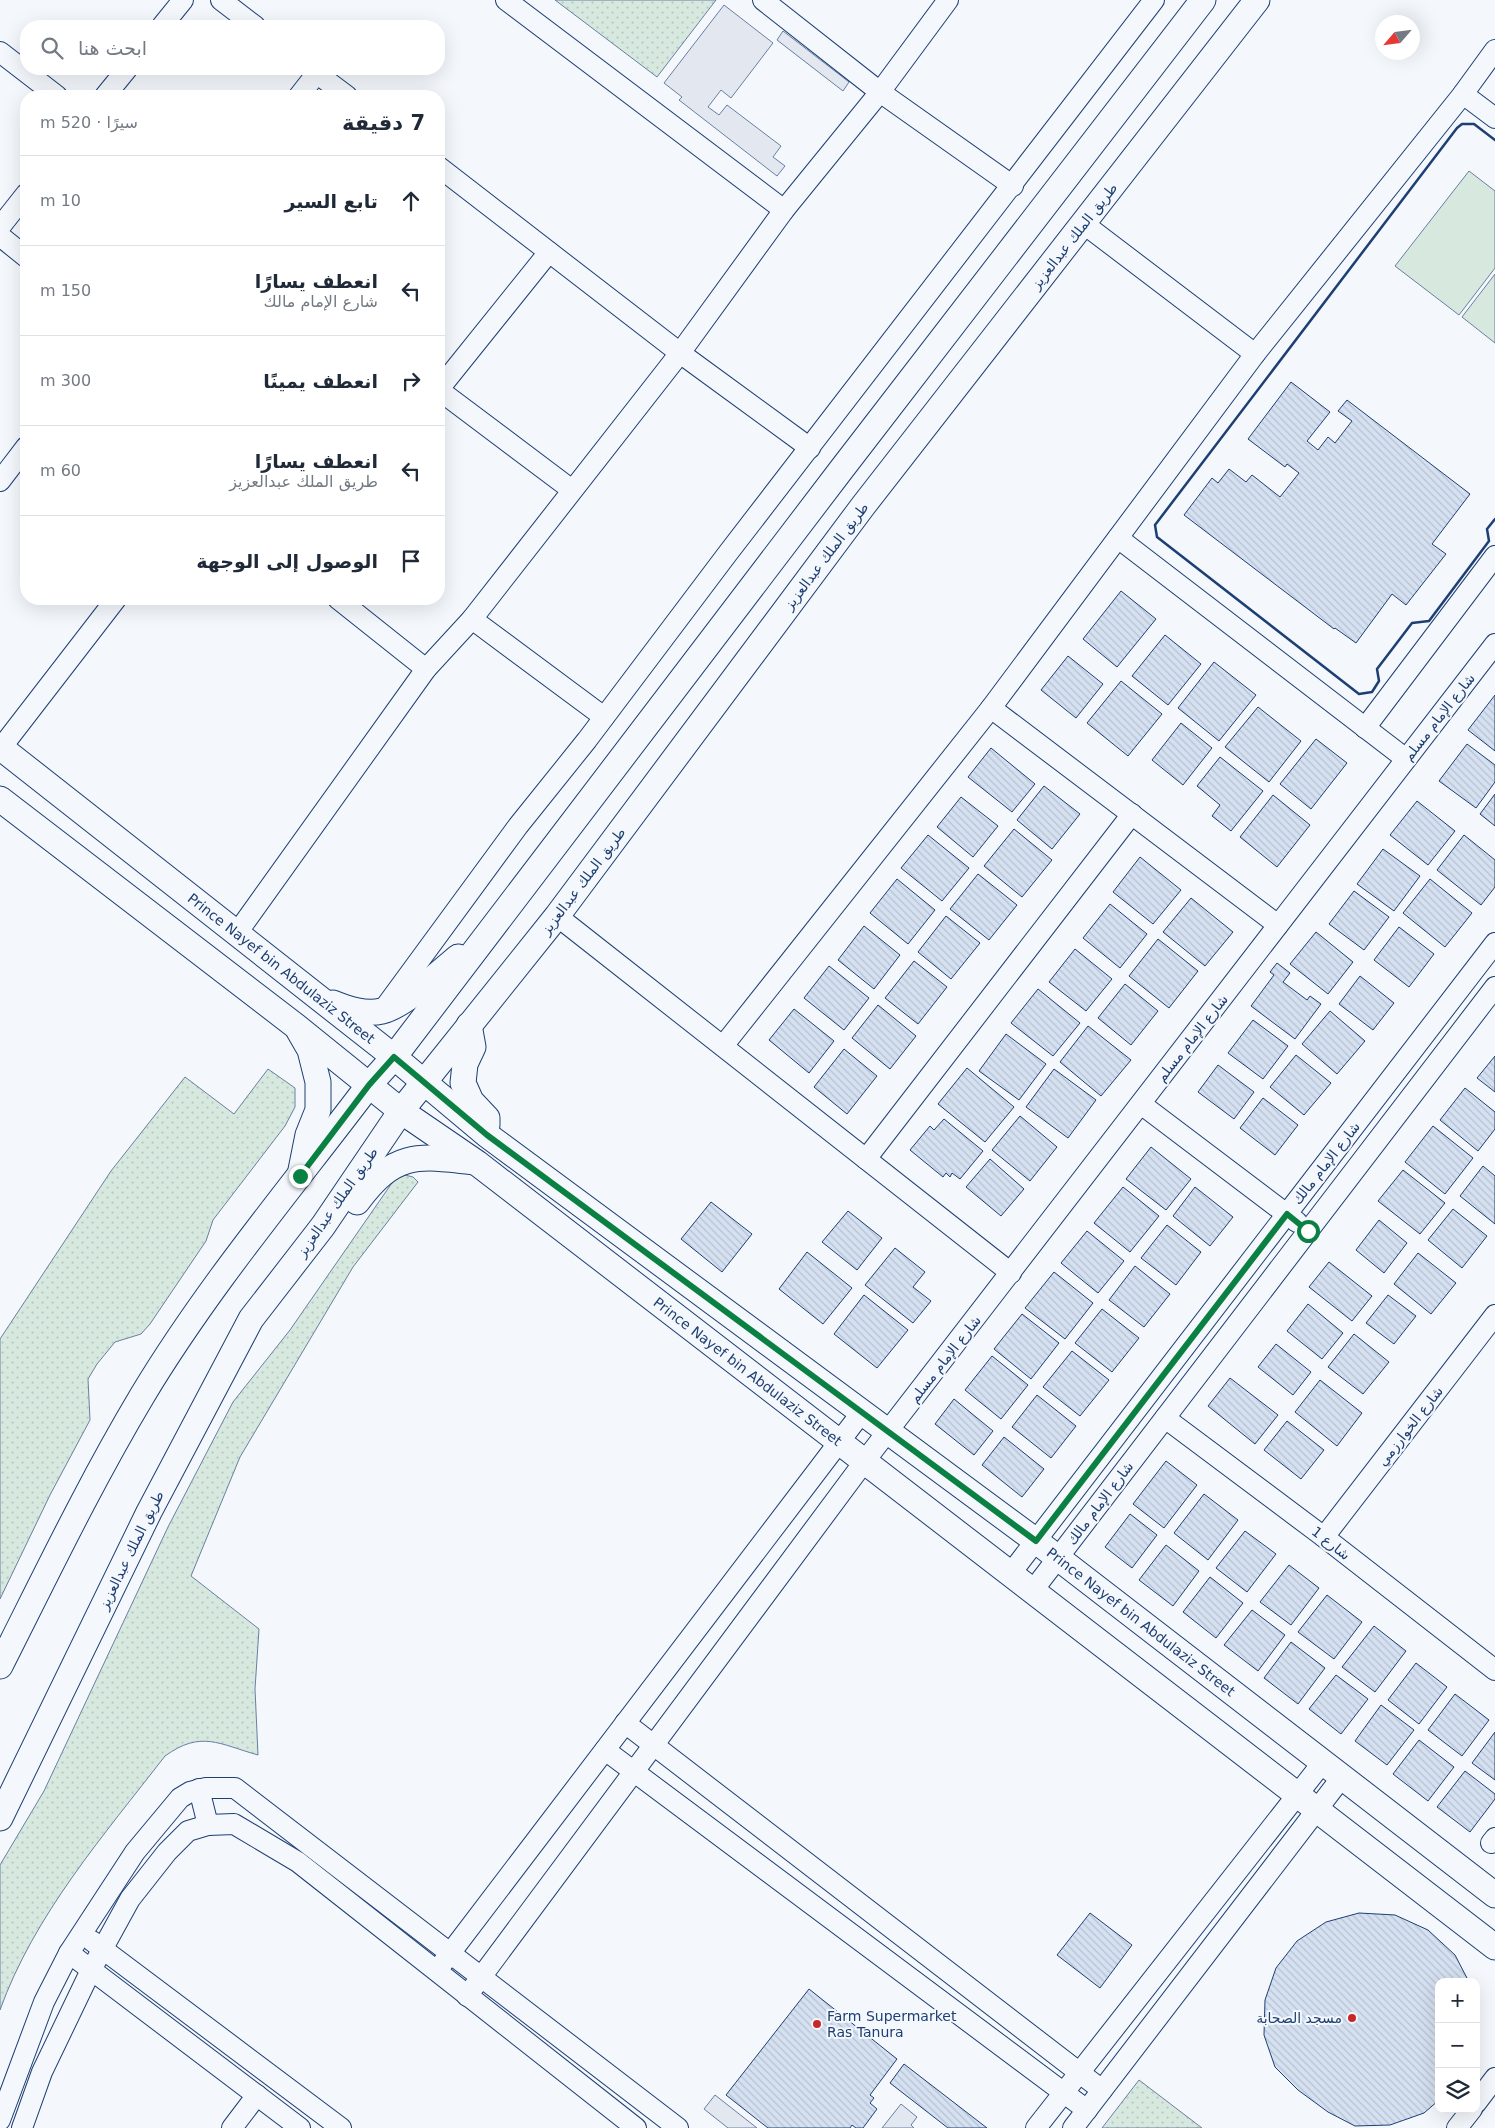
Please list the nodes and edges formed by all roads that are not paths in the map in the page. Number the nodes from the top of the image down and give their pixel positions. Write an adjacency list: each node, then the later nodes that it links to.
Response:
1 (183, 0): 9 (street)
2 (221, 0): 10 (street)
3 (506, 0): 28 (street)
4 (764, 0): 22 (street)
5 (948, 0): 22 (street)
6 (1154, 0): 26 (street)
7 (1204, 0): 59 (main road)
8 (1257, 0): 29 (main road, طريق الملك عبدالعزيز)
9 (167, 20)
10 (247, 20)
11 (1495, 50): 23 (street)
12 (0, 52): 13 (street)
13 (20, 67)
14 (30, 75): 18 (street)
15 (122, 75): 19 (street)
16 (312, 75): 20 (street)
17 (319, 75): 21 (street)
18 (49, 90)
19 (110, 90)
20 (303, 90)
21 (338, 90)
22 (880, 92): 26 (street); 28 (street)
23 (1463, 94): 24 (street); 35 (street)
24 (1495, 118)
25 (445, 172): 33 (street)
26 (1012, 186): 38 (street)
27 (20, 202): 30 (street)
28 (784, 210): 34 (street)
29 (1084, 224): 35 (street); 56 (main road, طريق الملك عبدالعزيز)
30 (0, 227)
31 (0, 236): 32 (street)
32 (20, 252)
33 (549, 252): 34 (street); 36 (street)
34 (680, 353): 38 (street); 41 (street)
35 (1255, 354): 42 (street)
36 (445, 382)
37 (445, 395): 41 (street)
38 (810, 448): 50 (street)
39 (20, 455): 40 (street)
40 (0, 481)
41 (572, 490): 46 (street)
42 (1118, 538): 49 (street); 51 (street)
43 (1495, 556): 51 (street)
44 (111, 605): 52 (street)
45 (346, 605): 48 (street)
46 (472, 619): 48 (street); 50 (street)
47 (1495, 644): 53 (street, شارع الإمام مسلم)
48 (426, 669): 58 (street)
49 (991, 708): 55 (street); 66 (street)
50 (604, 717): 63 (street)
51 (1365, 728): 53 (street)
52 (0, 748): 58 (main road, Prince Nayef bin Abdulaziz Street)
53 (1406, 759): 57 (street, شارع الإمام مسلم)
54 (0, 799): 65 (main road, Prince Nayef bin Abdulaziz Street)
55 (1132, 814): 57 (street); 73 (street)
56 (557, 916): 64 (main road, طريق الملك عبدالعزيز); 66 (street)
57 (1278, 925): 70 (street, شارع الإمام مسلم)
58 (237, 933): 62 (main road, Prince Nayef bin Abdulaziz Street)
59 (486, 935): 63 (main road); 67 (main road)
60 (1495, 943): 76 (street, شارع الإمام مالك)
61 (1495, 987): 78 (street, شارع الإمام مالك)
62 (315, 996): 63 (main road); 67 (main road, Prince Nayef bin Abdulaziz Street)
63 (382, 1012)
64 (470, 1024): 68 (main road, طريق الملك عبدالعزيز); 72 (main road)
65 (297, 1027): 69 (main road, Prince Nayef bin Abdulaziz Street); 75 (main road)
66 (722, 1046): 73 (street)
67 (394, 1057): 68 (main road, Prince Nayef bin Abdulaziz Street); 69 (main road)
68 (424, 1082): 71 (main road, طريق الملك عبدالعزيز); 72 (main road, Prince Nayef bin Abdulaziz Street)
69 (369, 1085): 71 (main road, Prince Nayef bin Abdulaziz Street); 75 (main road)
70 (1141, 1104): 76 (street); 79 (street, شارع الإمام مسلم)
71 (401, 1111): 74 (main road, Prince Nayef bin Abdulaziz Street); 77 (main road, طريق الملك عبدالعزيز)
72 (487, 1135): 81 (main road, Prince Nayef bin Abdulaziz Street)
73 (866, 1159): 79 (street)
74 (477, 1163): 77 (main road); 84 (main road, Prince Nayef bin Abdulaziz Street)
75 (300, 1176): 91 (main road)
76 (1287, 1214): 78 (street); 87 (street, شارع الإمام مالك)
77 (322, 1226): 101 (main road, طريق الملك عبدالعزيز)
78 (1308, 1231): 82 (street, شارع الإمام مالك)
79 (1011, 1273): 83 (street, شارع الإمام مسلم)
80 (1495, 1315): 86 (street, شارع الخوارزمي)
81 (862, 1412): 83 (main road, Prince Nayef bin Abdulaziz Street); 84 (street)
82 (1165, 1418): 86 (street, شارع 1); 88 (street, شارع الإمام مالك)
83 (888, 1432): 85 (street, شارع الإمام مسلم); 87 (main road, Prince Nayef bin Abdulaziz Street)
84 (839, 1442): 85 (main road, Prince Nayef bin Abdulaziz Street); 93 (street)
85 (864, 1462): 89 (main road, Prince Nayef bin Abdulaziz Street); 94 (street, شارع الإمام مسلم)
86 (1324, 1537): 92 (street, شارع 1)
87 (1036, 1541): 88 (main road, Prince Nayef bin Abdulaziz Street); 89 (street, شارع الإمام مالك)
88 (1058, 1558): 90 (street, شارع الإمام مالك); 96 (main road, Prince Nayef bin Abdulaziz Street)
89 (1011, 1573): 90 (main road, Prince Nayef bin Abdulaziz Street)
90 (1034, 1590): 99 (main road, Prince Nayef bin Abdulaziz Street)
91 (0, 1666)
92 (1495, 1670)
93 (625, 1723): 94 (street); 95 (street)
94 (654, 1745): 97 (street, شارع الإمام مسلم); 113 (street)
95 (605, 1750): 97 (street); 108 (street)
96 (1333, 1770): 99 (street); 100 (street); 103 (main road, Prince Nayef bin Abdulaziz Street)
97 (634, 1772): 111 (street, شارع الإمام مسلم); 116 (street)
98 (200, 1789): 102 (street); 104 (street); 108 (street)
99 (1297, 1795): 100 (main road, Prince Nayef bin Abdulaziz Street); 113 (street)
100 (1316, 1811): 105 (main road, Prince Nayef bin Abdulaziz Street); 115 (street)
101 (0, 1818)
102 (208, 1824): 106 (street); 110 (street)
103 (1495, 1895)
104 (82, 1934): 106 (street); 107 (street)
105 (1495, 1947)
106 (103, 1949): 109 (street); 125 (street)
107 (69, 1953): 109 (street); 121 (street)
108 (450, 1953): 110 (street); 111 (street)
109 (92, 1970): 117 (street); 122 (street)
110 (437, 1971): 112 (street)
111 (481, 1977): 112 (street, شارع الإمام مسلم); 127 (street)
112 (467, 1996): 126 (street)
113 (1080, 2073): 115 (street); 116 (street)
114 (1495, 2078): 118 (street)
115 (1102, 2090): 119 (street)
116 (1064, 2093): 119 (street); 128 (street)
117 (257, 2095): 123 (street); 124 (street)
118 (1480, 2098)
119 (1087, 2110): 129 (street)
120 (1469, 2113): 130 (street)
121 (0, 2120)
122 (22, 2128)
123 (232, 2128)
124 (300, 2128)
125 (341, 2128)
126 (636, 2128)
127 (678, 2128)
128 (1036, 2128)
129 (1073, 2128)
130 (1457, 2128)

